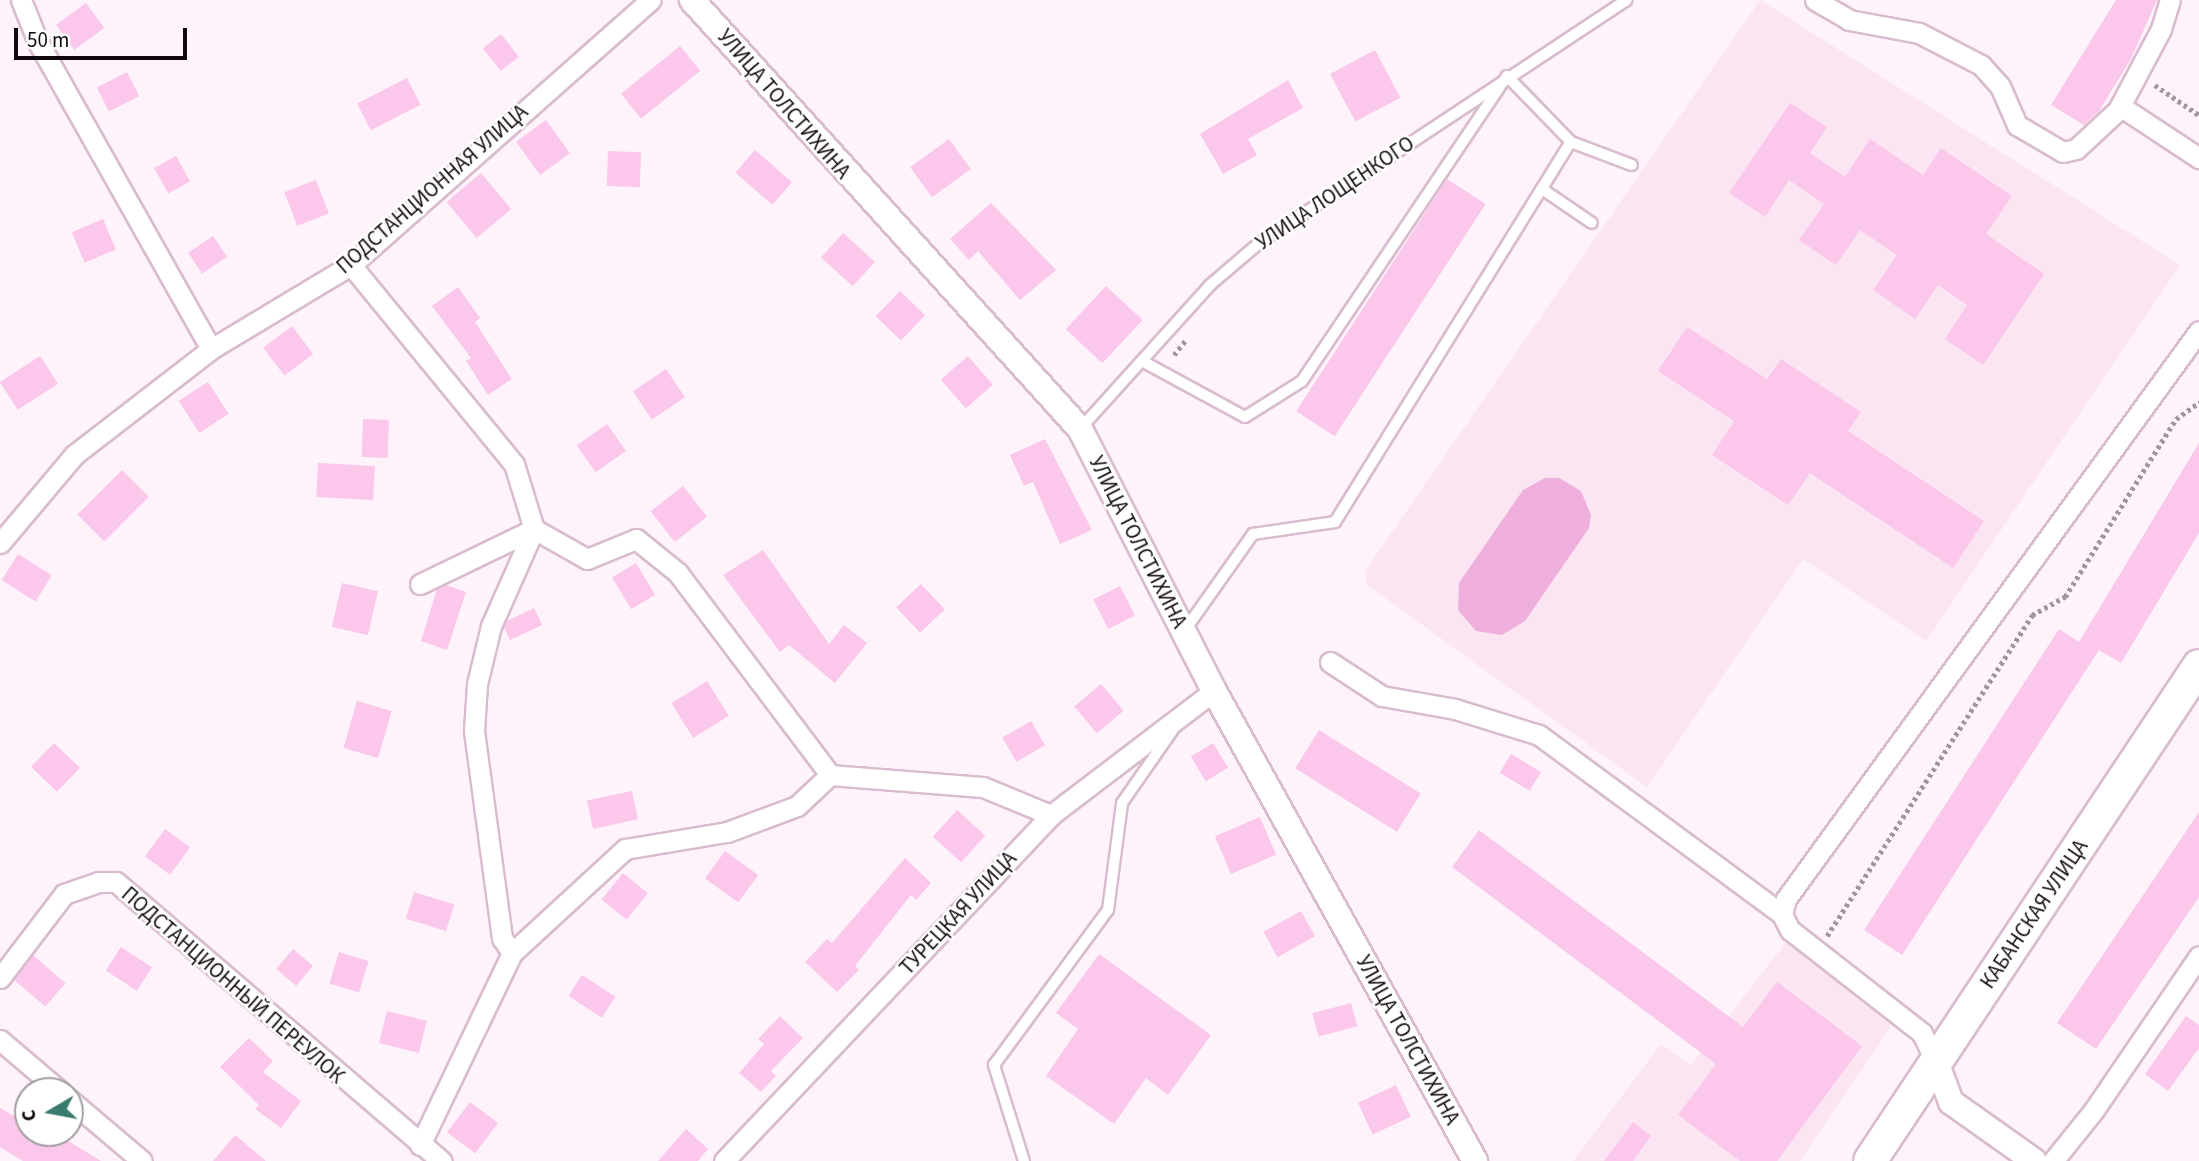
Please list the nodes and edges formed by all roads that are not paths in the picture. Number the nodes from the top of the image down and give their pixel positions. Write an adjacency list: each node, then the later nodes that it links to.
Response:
1 (20, 0): 16 (street)
2 (651, 0): 14 (street, ПОДСТАНЦИОННАЯ УЛИЦА)
3 (692, 0): 18 (street, УЛИЦА ТОЛСТИХИНА)
4 (1626, 0): 7 (lane, УЛИЦА ЛОЩЕНКОГО)
5 (1815, 0): 8 (street)
6 (2170, 0): 8 (street)
7 (1507, 76): 9 (lane); 17 (lane, УЛИЦА ЛОЩЕНКОГО); 17 (lane)
8 (2120, 106): 10 (street)
9 (1571, 142): 11 (lane); 12 (lane)
10 (2199, 158)
11 (1632, 165)
12 (1542, 189): 13 (lane); 22 (lane)
13 (1592, 223)
14 (351, 265): 16 (street, ПОДСТАНЦИОННАЯ УЛИЦА); 19 (street)
15 (2199, 331): 29 (street)
16 (211, 349): 20 (street, ПОДСТАНЦИОННАЯ УЛИЦА)
17 (1142, 361): 18 (lane, УЛИЦА ЛОЩЕНКОГО)
18 (1080, 429): 22 (street, УЛИЦА ТОЛСТИХИНА)
19 (534, 529): 21 (street); 27 (street); 30 (street)
20 (0, 543)
21 (420, 584)
22 (1184, 632): 25 (street, УЛИЦА ТОЛСТИХИНА)
23 (1330, 662): 29 (street)
24 (2199, 666): 34 (main road, КАБАНСКАЯ УЛИЦА)
25 (1214, 691): 26 (street, ТУРЕЦКАЯ УЛИЦА); 42 (street, УЛИЦА ТОЛСТИХИНА)
26 (1183, 714): 28 (street, ТУРЕЦКАЯ УЛИЦА); 41 (lane)
27 (830, 775): 28 (street); 30 (street)
28 (1051, 815): 40 (street, ТУРЕЦКАЯ УЛИЦА)
29 (1782, 914): 34 (street)
30 (512, 953): 37 (street)
31 (2199, 956): 45 (street)
32 (0, 978): 37 (street, ПОДСТАНЦИОННЫЙ ПЕРЕУЛОК)
33 (0, 1040): 35 (street)
34 (1936, 1062): 43 (main road, КАБАНСКАЯ УЛИЦА); 44 (street)
35 (44, 1077)
36 (84, 1112): 38 (street)
37 (420, 1145): 39 (street, ПОДСТАНЦИОННЫЙ ПЕРЕУЛОК)
38 (142, 1161)
39 (442, 1161)
40 (724, 1161)
41 (1024, 1161)
42 (1475, 1161)
43 (1870, 1161)
44 (2034, 1161)
45 (2053, 1161)

